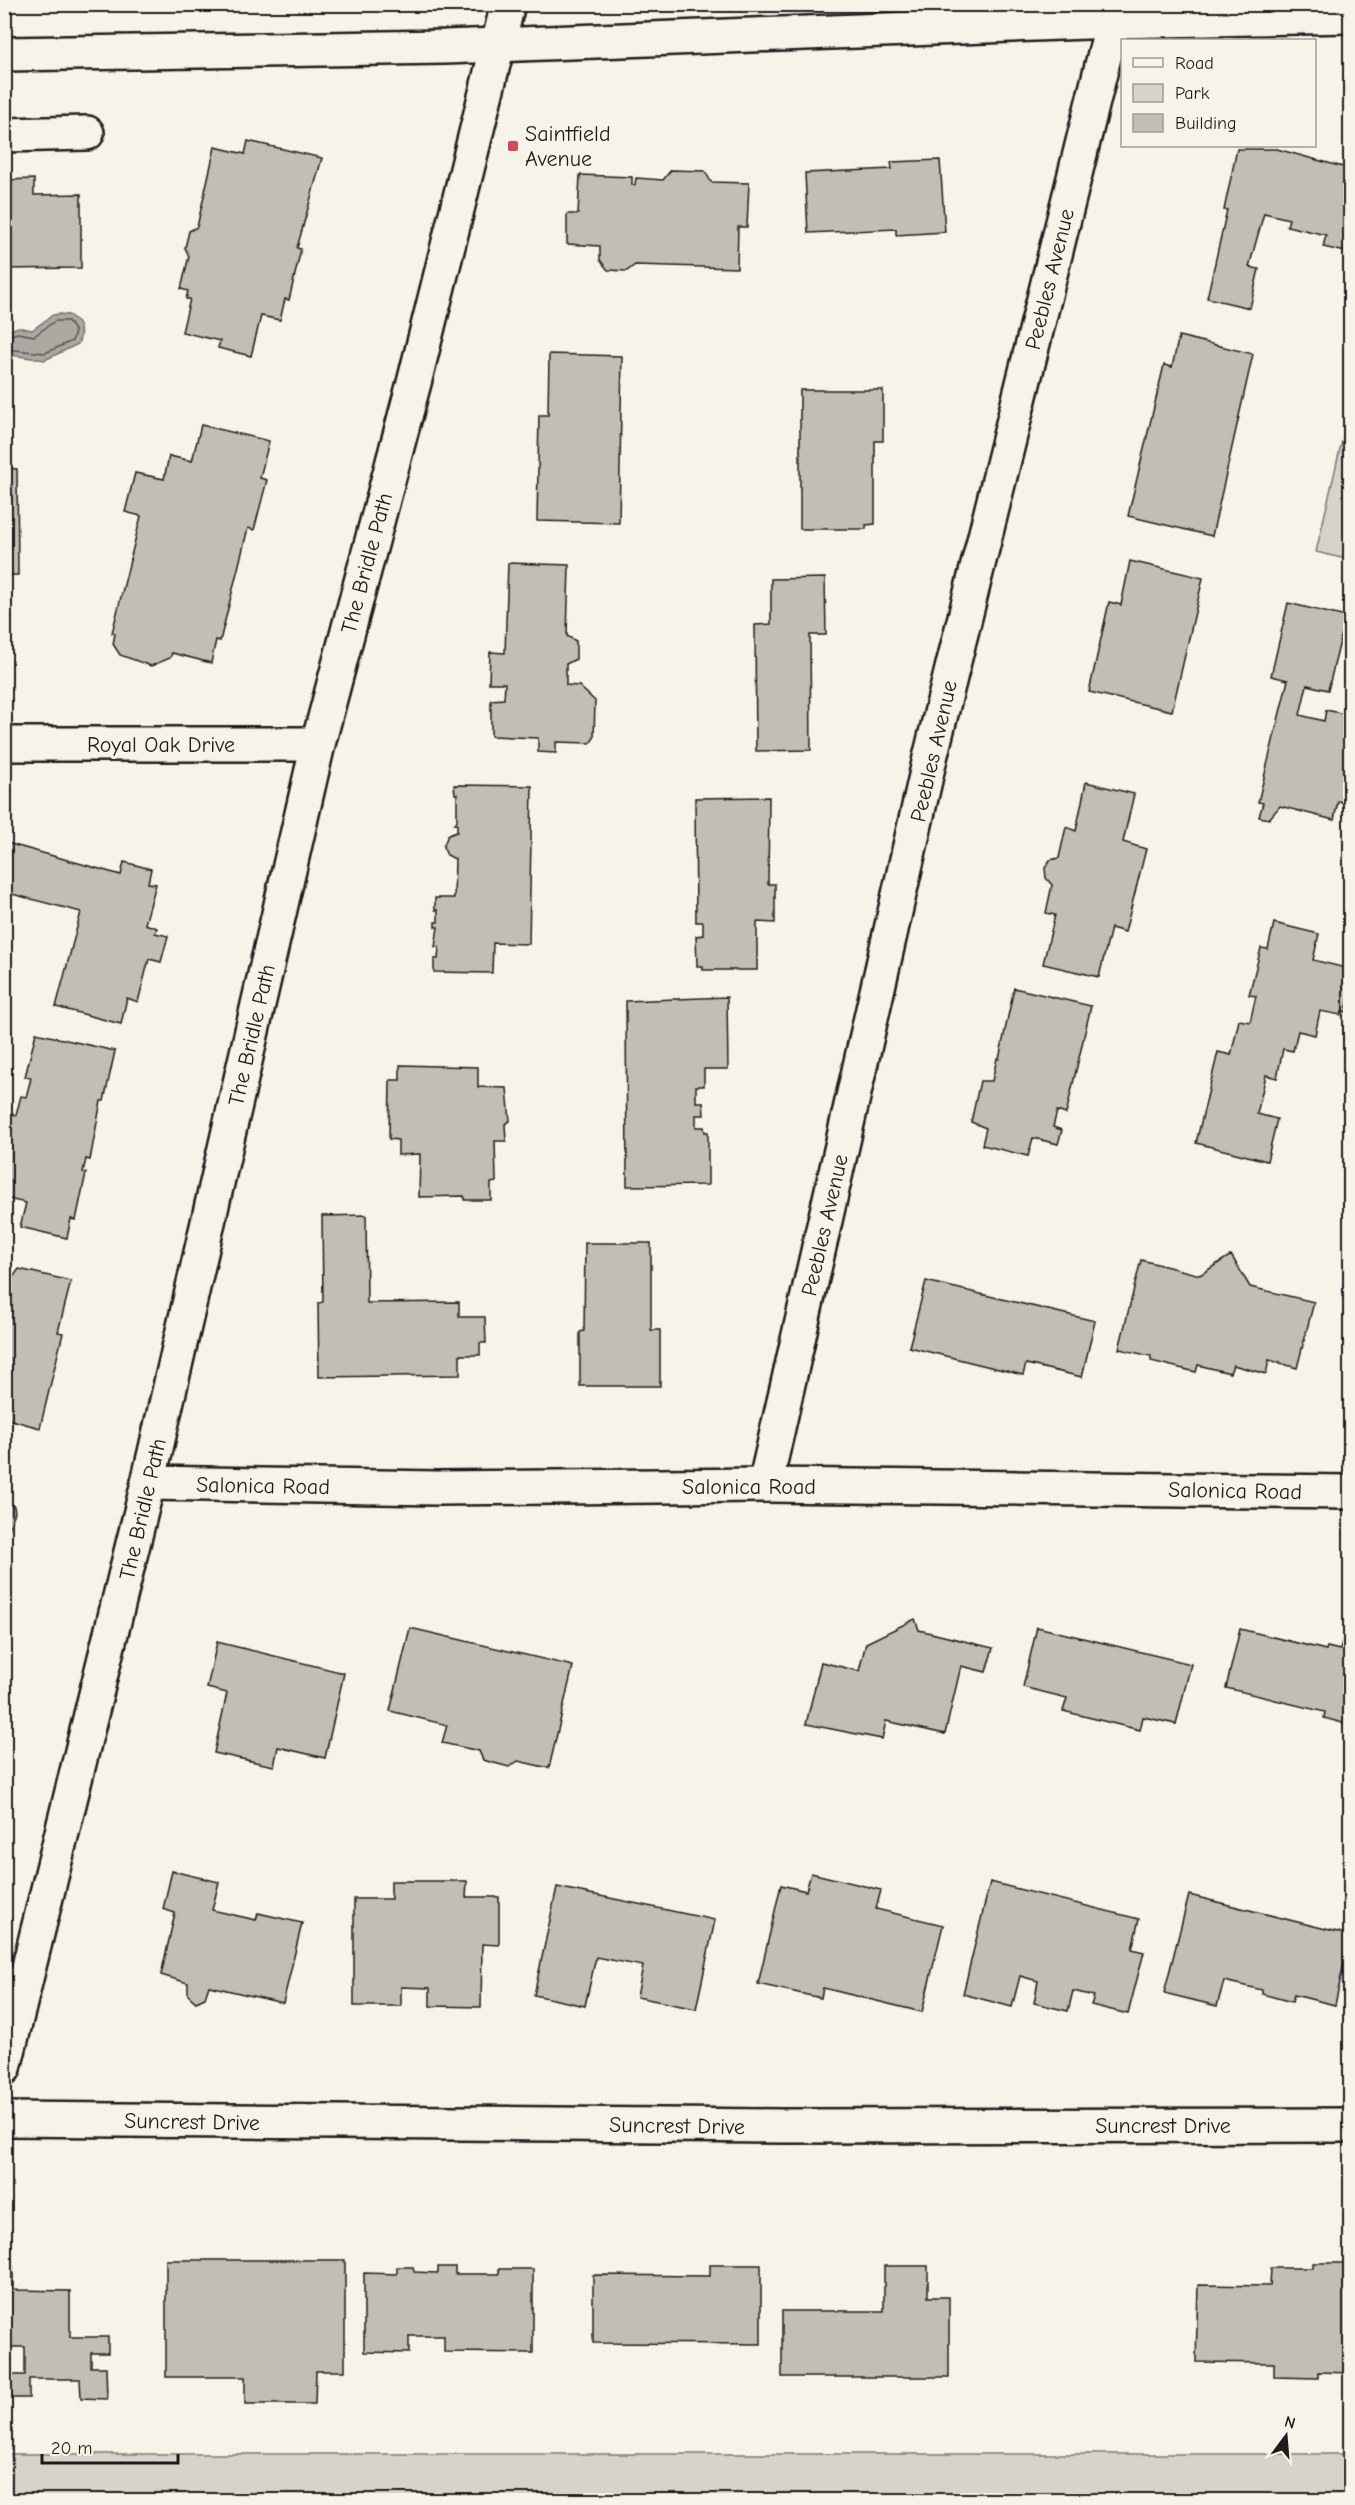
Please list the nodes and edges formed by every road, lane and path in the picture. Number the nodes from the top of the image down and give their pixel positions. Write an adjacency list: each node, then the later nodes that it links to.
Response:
1 (508, 4): 4 (street, The Bridle Path)
2 (1350, 16): 3 (street)
3 (1113, 21): 4 (street); 11 (street, Peebles Avenue)
4 (497, 43): 5 (street); 9 (street, The Bridle Path)
5 (4, 54)
6 (87, 133): 7 (street)
7 (4, 135)
8 (4, 744): 9 (street, Royal Oak Drive)
9 (318, 744): 10 (street, The Bridle Path)
10 (148, 1483): 11 (street, Salonica Road); 13 (street, The Bridle Path)
11 (765, 1485): 12 (street, Salonica Road)
12 (1350, 1492)
13 (4, 2068)
14 (4, 2119): 15 (street, Suncrest Drive)
15 (1350, 2125)

